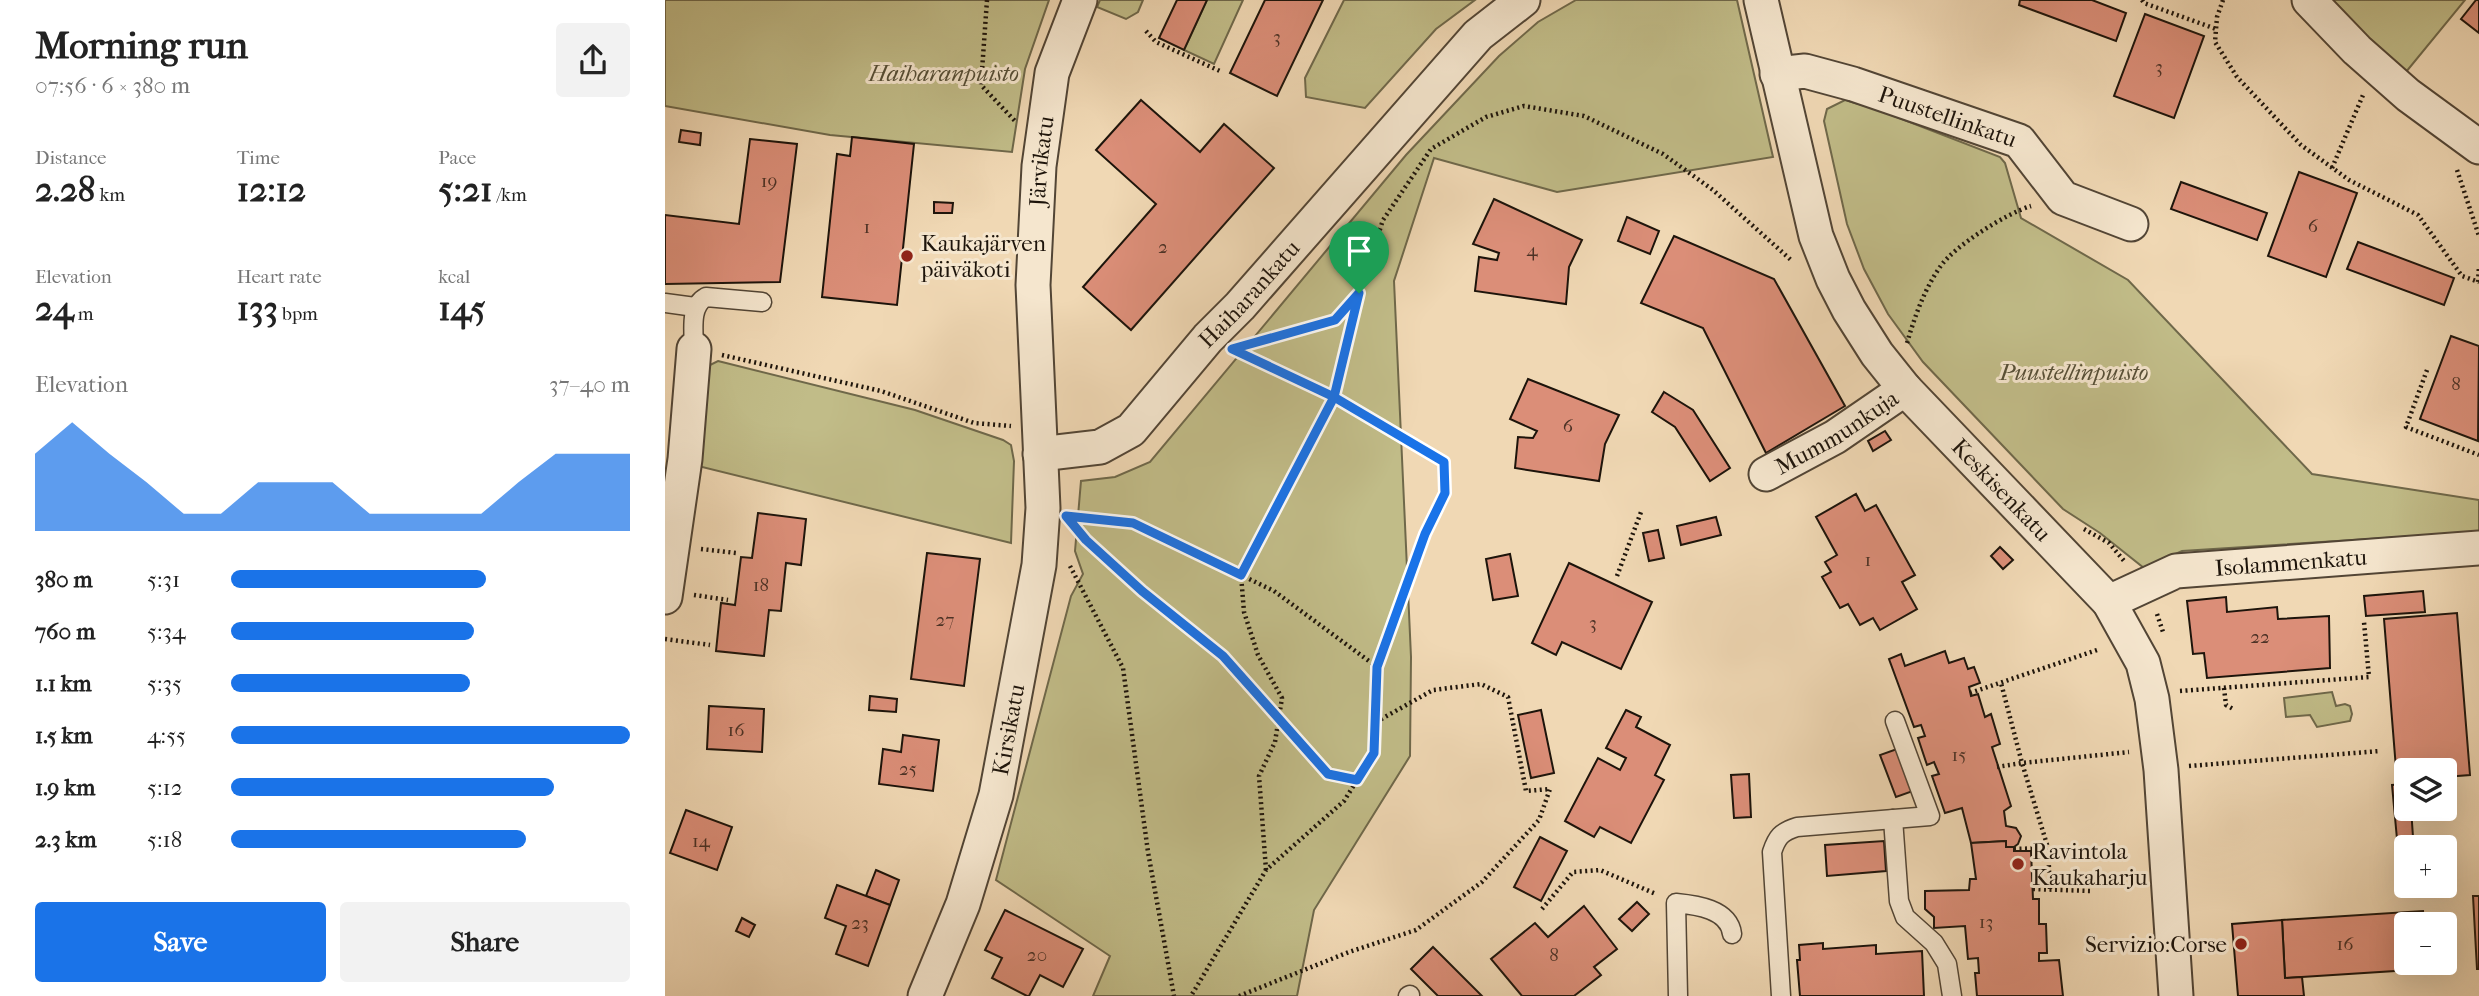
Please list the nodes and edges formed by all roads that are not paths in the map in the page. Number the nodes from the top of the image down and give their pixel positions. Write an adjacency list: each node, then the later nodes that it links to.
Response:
1 (1080, 0): 13 (street, Järvikatu)
2 (1524, 0): 13 (street, Haiharankatu)
3 (1761, 0): 5 (street, Keskisenkatu)
4 (2309, 0): 6 (street)
5 (1777, 75): 7 (street, Puustellinkatu); 12 (street, Keskisenkatu)
6 (2467, 156)
7 (2131, 225)
8 (762, 302): 10 (lane)
9 (665, 303): 10 (lane)
10 (695, 307): 11 (lane)
11 (694, 349): 16 (street)
12 (1905, 389): 14 (street, Mummunkuja); 17 (street, Keskisenkatu)
13 (1040, 454): 21 (street, Kirsikatu)
14 (1766, 474)
15 (2479, 548): 17 (street, Isolammenkatu)
16 (665, 597)
17 (2109, 602): 25 (street, Keskisenkatu)
18 (1895, 721): 19 (lane)
19 (1893, 819): 23 (lane); 24 (lane)
20 (1732, 934): 22 (lane)
21 (925, 996)
22 (1678, 996)
23 (1781, 996)
24 (1951, 996)
25 (2176, 996)

